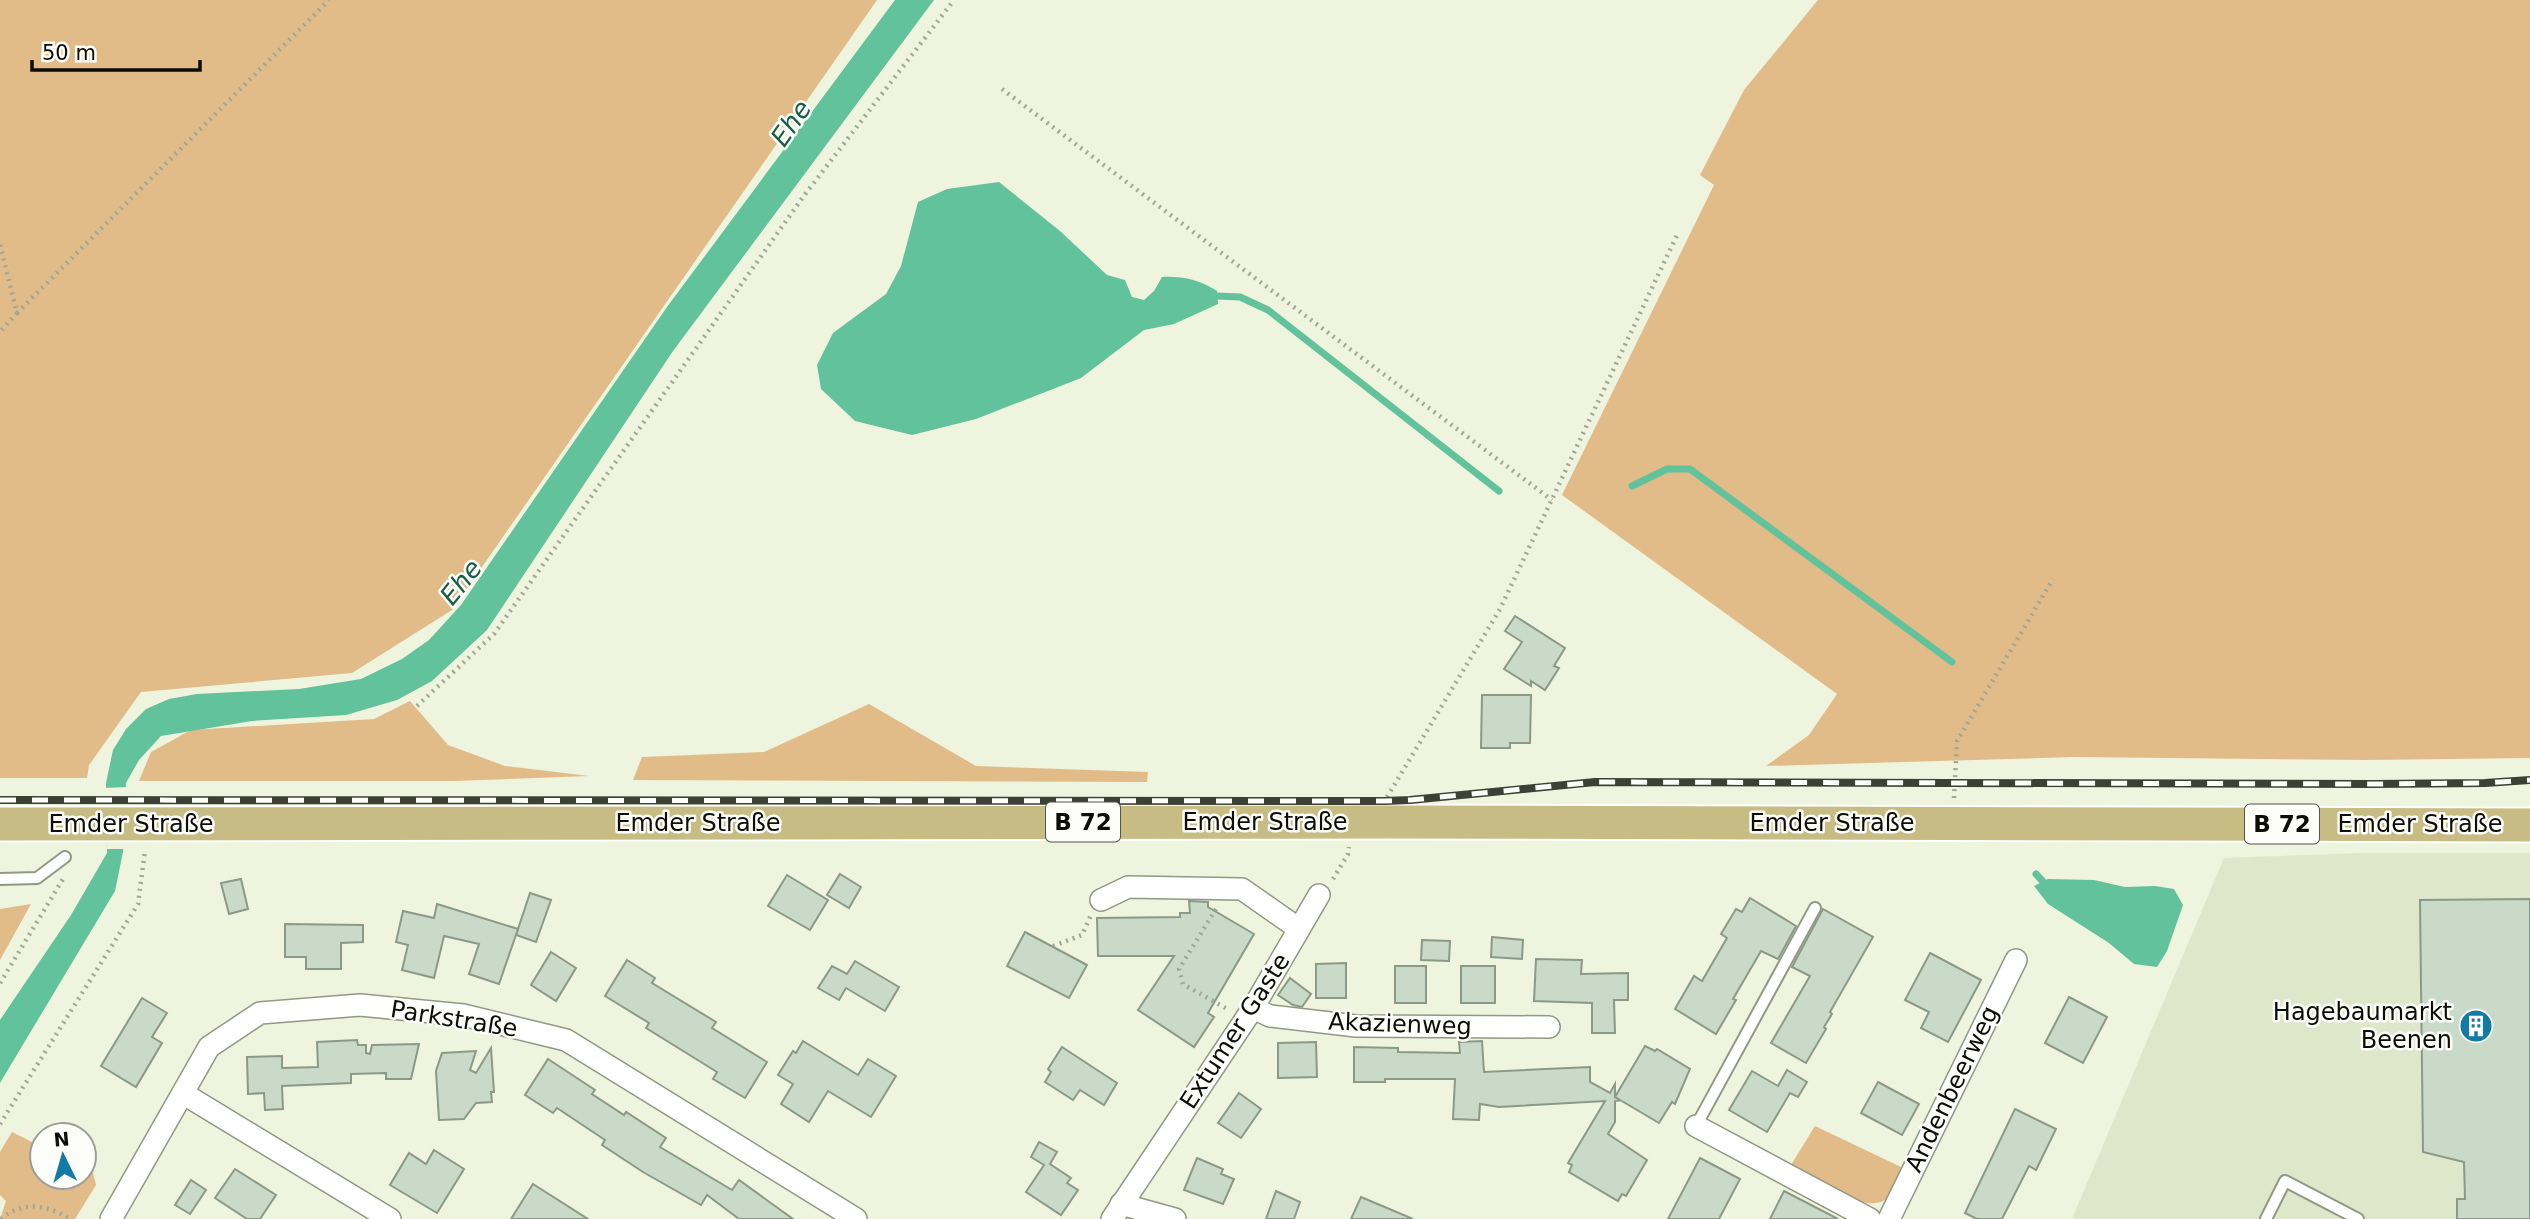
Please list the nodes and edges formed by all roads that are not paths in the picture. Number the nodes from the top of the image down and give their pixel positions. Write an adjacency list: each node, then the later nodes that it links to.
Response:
1 (0, 824): 2 (main road, Emder Straße / B 72)
2 (2530, 825)
3 (65, 857): 4 (lane)
4 (0, 879)
5 (1319, 895): 8 (street, Extumer Gaste)
6 (1101, 900): 8 (street)
7 (1815, 908): 13 (lane)
8 (1299, 929): 10 (street, Extumer Gaste)
9 (2017, 960): 20 (street, Andenbeerweg)
10 (1249, 1014): 11 (street, Akazienweg); 14 (street, Extumer Gaste)
11 (1549, 1027)
12 (184, 1094): 15 (street, Parkstraße); 16 (street); 17 (street, Parkstraße)
13 (1696, 1126): 19 (street)
14 (1116, 1212): 18 (street)
15 (111, 1219)
16 (390, 1219)
17 (856, 1219)
18 (1175, 1219)
19 (1870, 1219)
20 (1889, 1219)
21 (2266, 1219): 22 (lane)
22 (2358, 1219)

